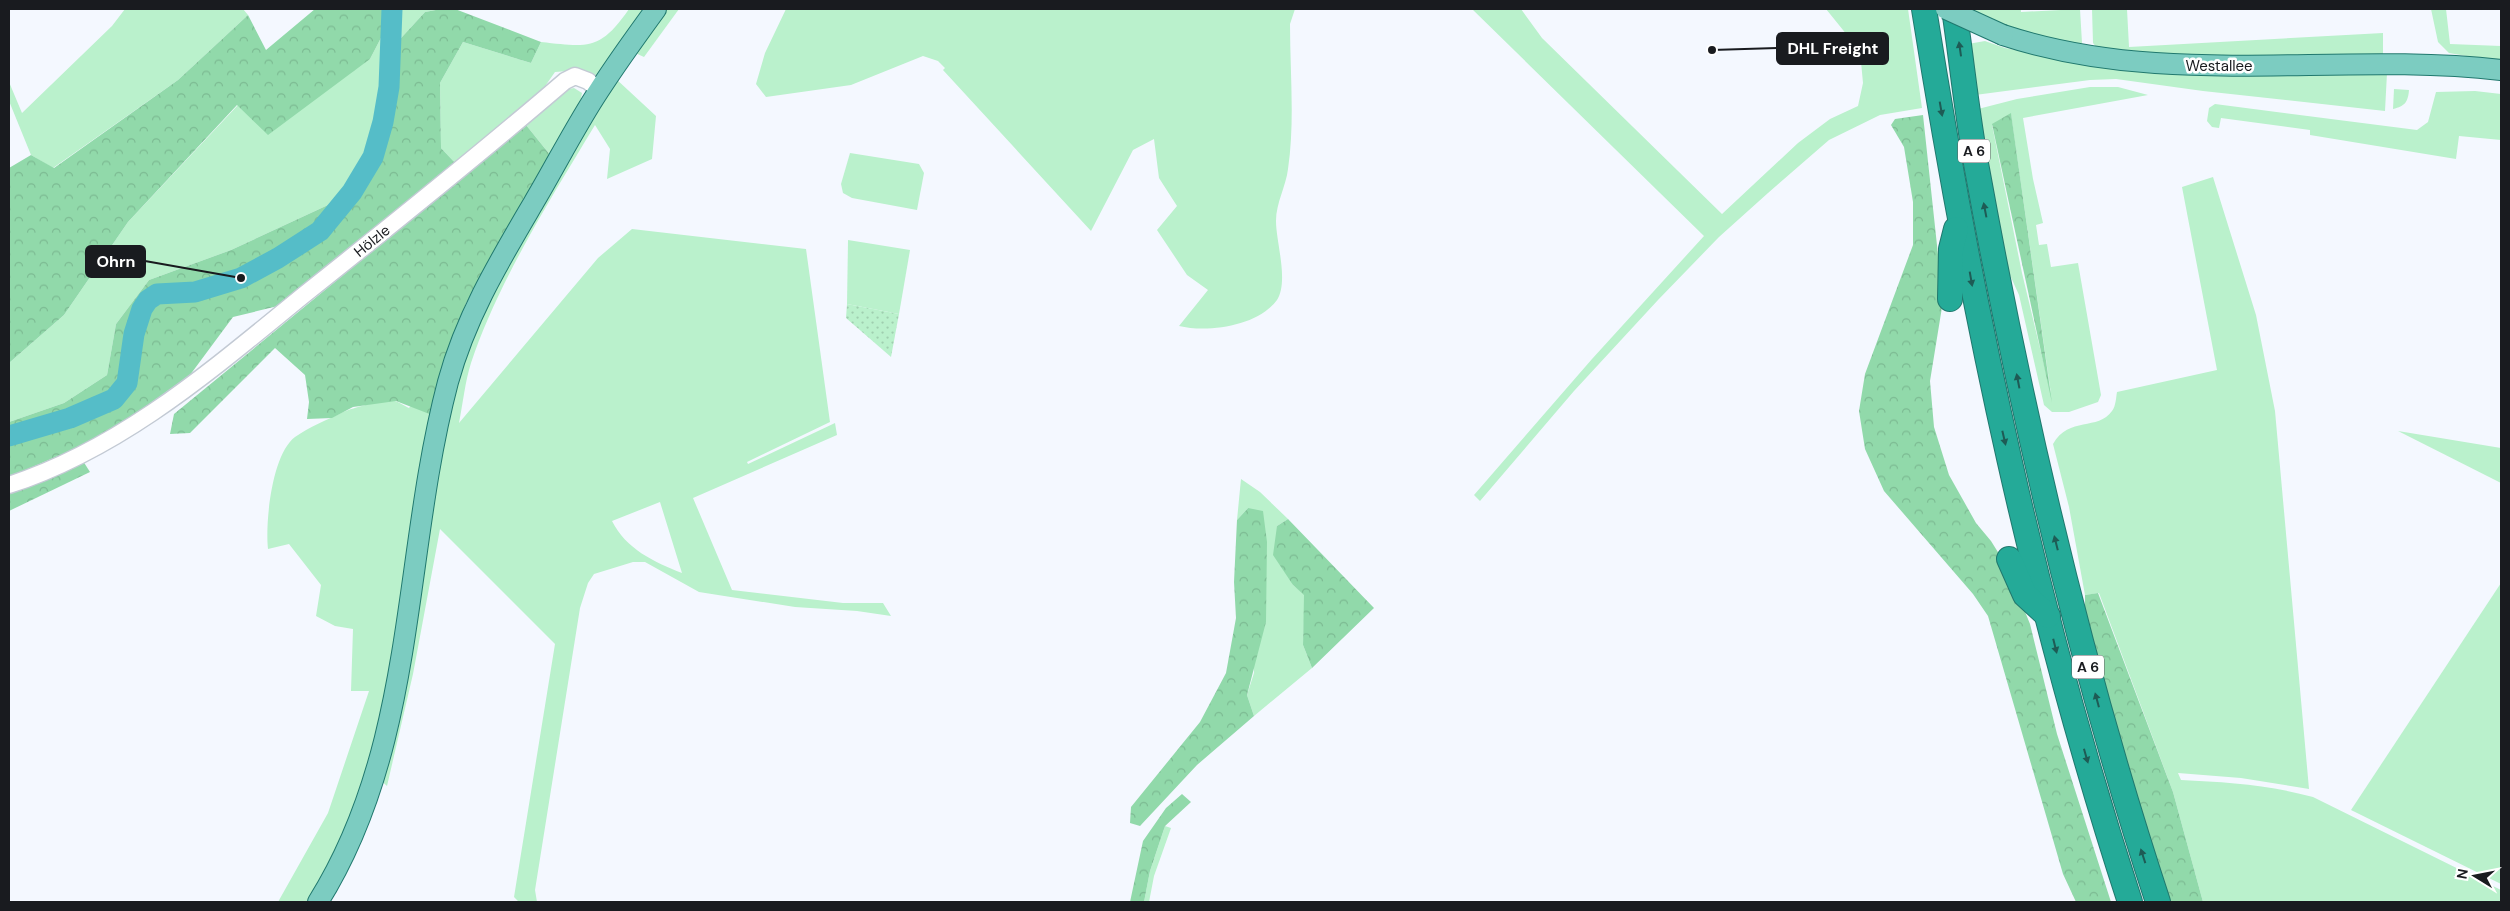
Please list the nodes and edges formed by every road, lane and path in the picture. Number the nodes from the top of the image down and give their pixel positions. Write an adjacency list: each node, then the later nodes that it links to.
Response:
1 (656, 9): 6 (main road)
2 (1924, 9): 7 (highway, A 6, one-way to 7)
3 (1946, 9): 5 (main road, Westallee, bridge)
4 (1954, 9): 14 (highway, A 6, one-way to 4)
5 (2501, 70)
6 (599, 90): 9 (street, Hölzle); 12 (main road)
7 (1959, 214): 8 (highway); 11 (highway, A 6, one-way to 11)
8 (1950, 299)
9 (9, 485)
10 (2010, 559): 11 (highway)
11 (2048, 616): 13 (highway, A 6, one-way to 13)
12 (318, 902)
13 (2130, 902)
14 (2158, 902)

